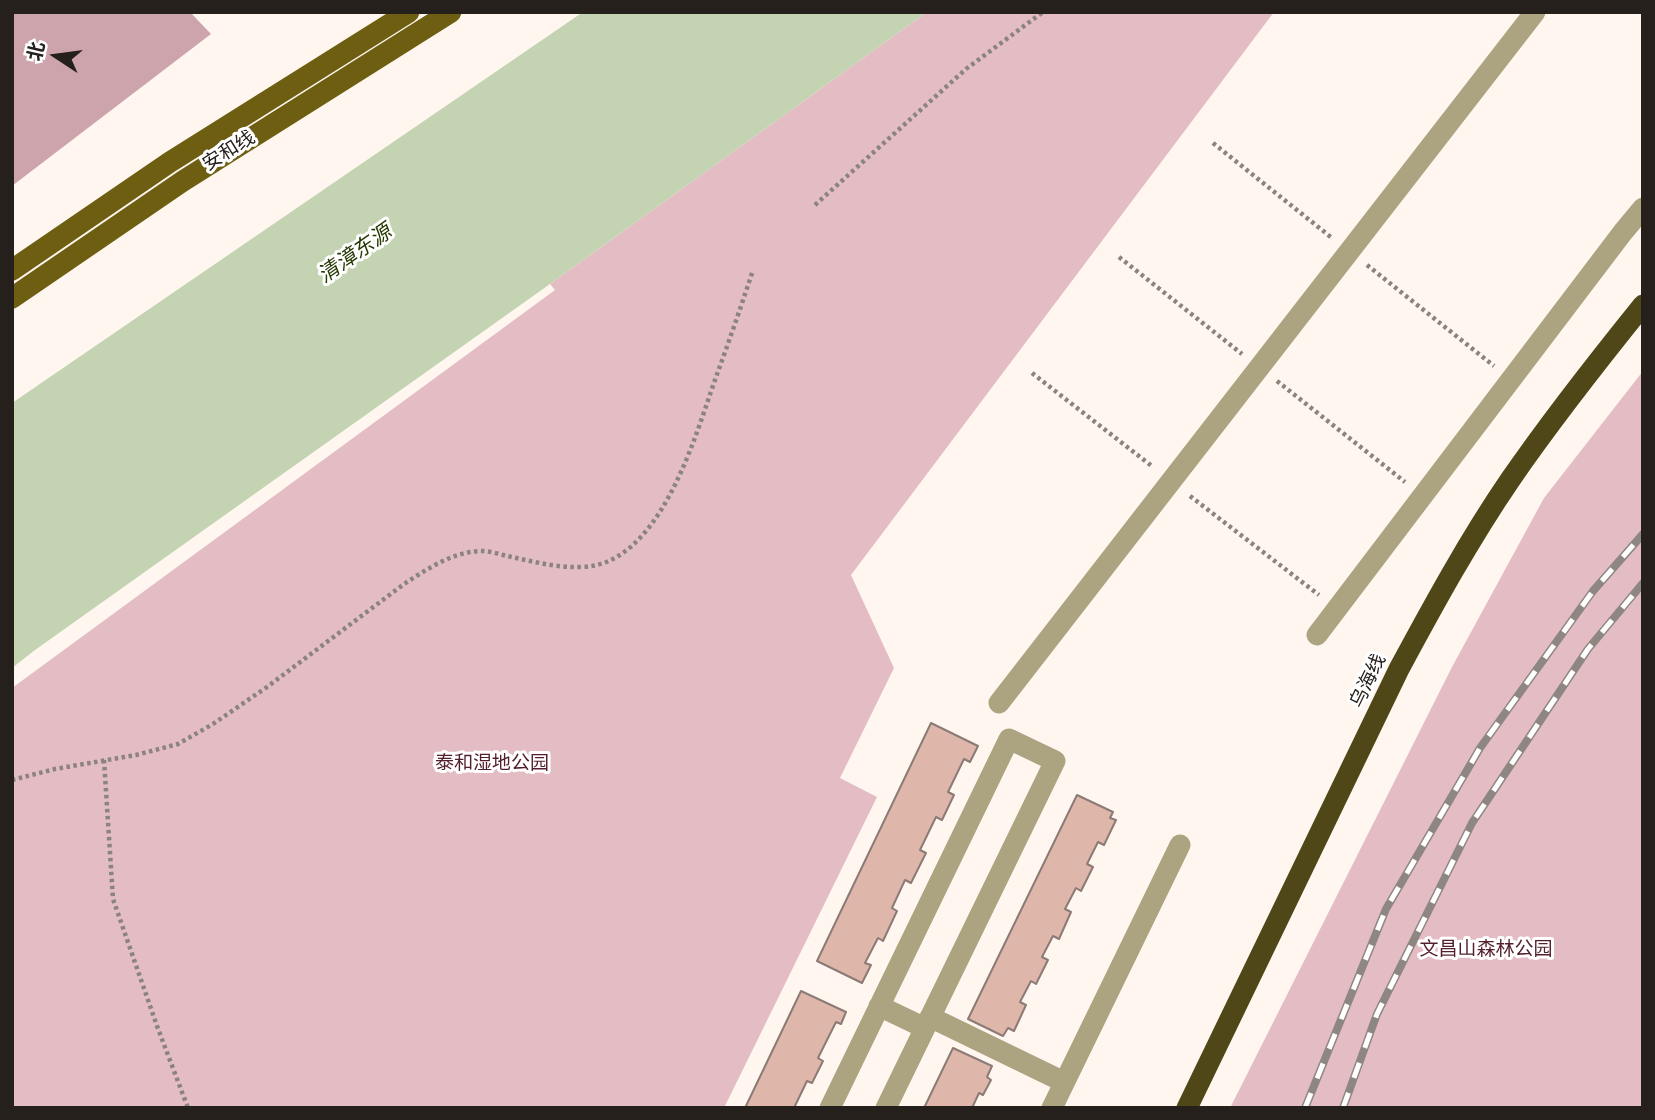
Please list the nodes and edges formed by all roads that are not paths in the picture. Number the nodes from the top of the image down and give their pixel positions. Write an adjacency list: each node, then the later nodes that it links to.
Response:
1 (409, 12): 5 (main road, 安和线)
2 (451, 12): 6 (main road, 安和线)
3 (1535, 12): 9 (street)
4 (1643, 208): 8 (street)
5 (12, 270)
6 (12, 298)
7 (1643, 305): 17 (highway, 乌海线)
8 (1317, 635)
9 (999, 703)
10 (1180, 845): 13 (street)
11 (879, 1006): 12 (street); 12 (street); 14 (street)
12 (927, 1023): 13 (street); 15 (street)
13 (1064, 1082): 16 (street)
14 (830, 1108)
15 (886, 1108)
16 (1052, 1108)
17 (1187, 1108)

